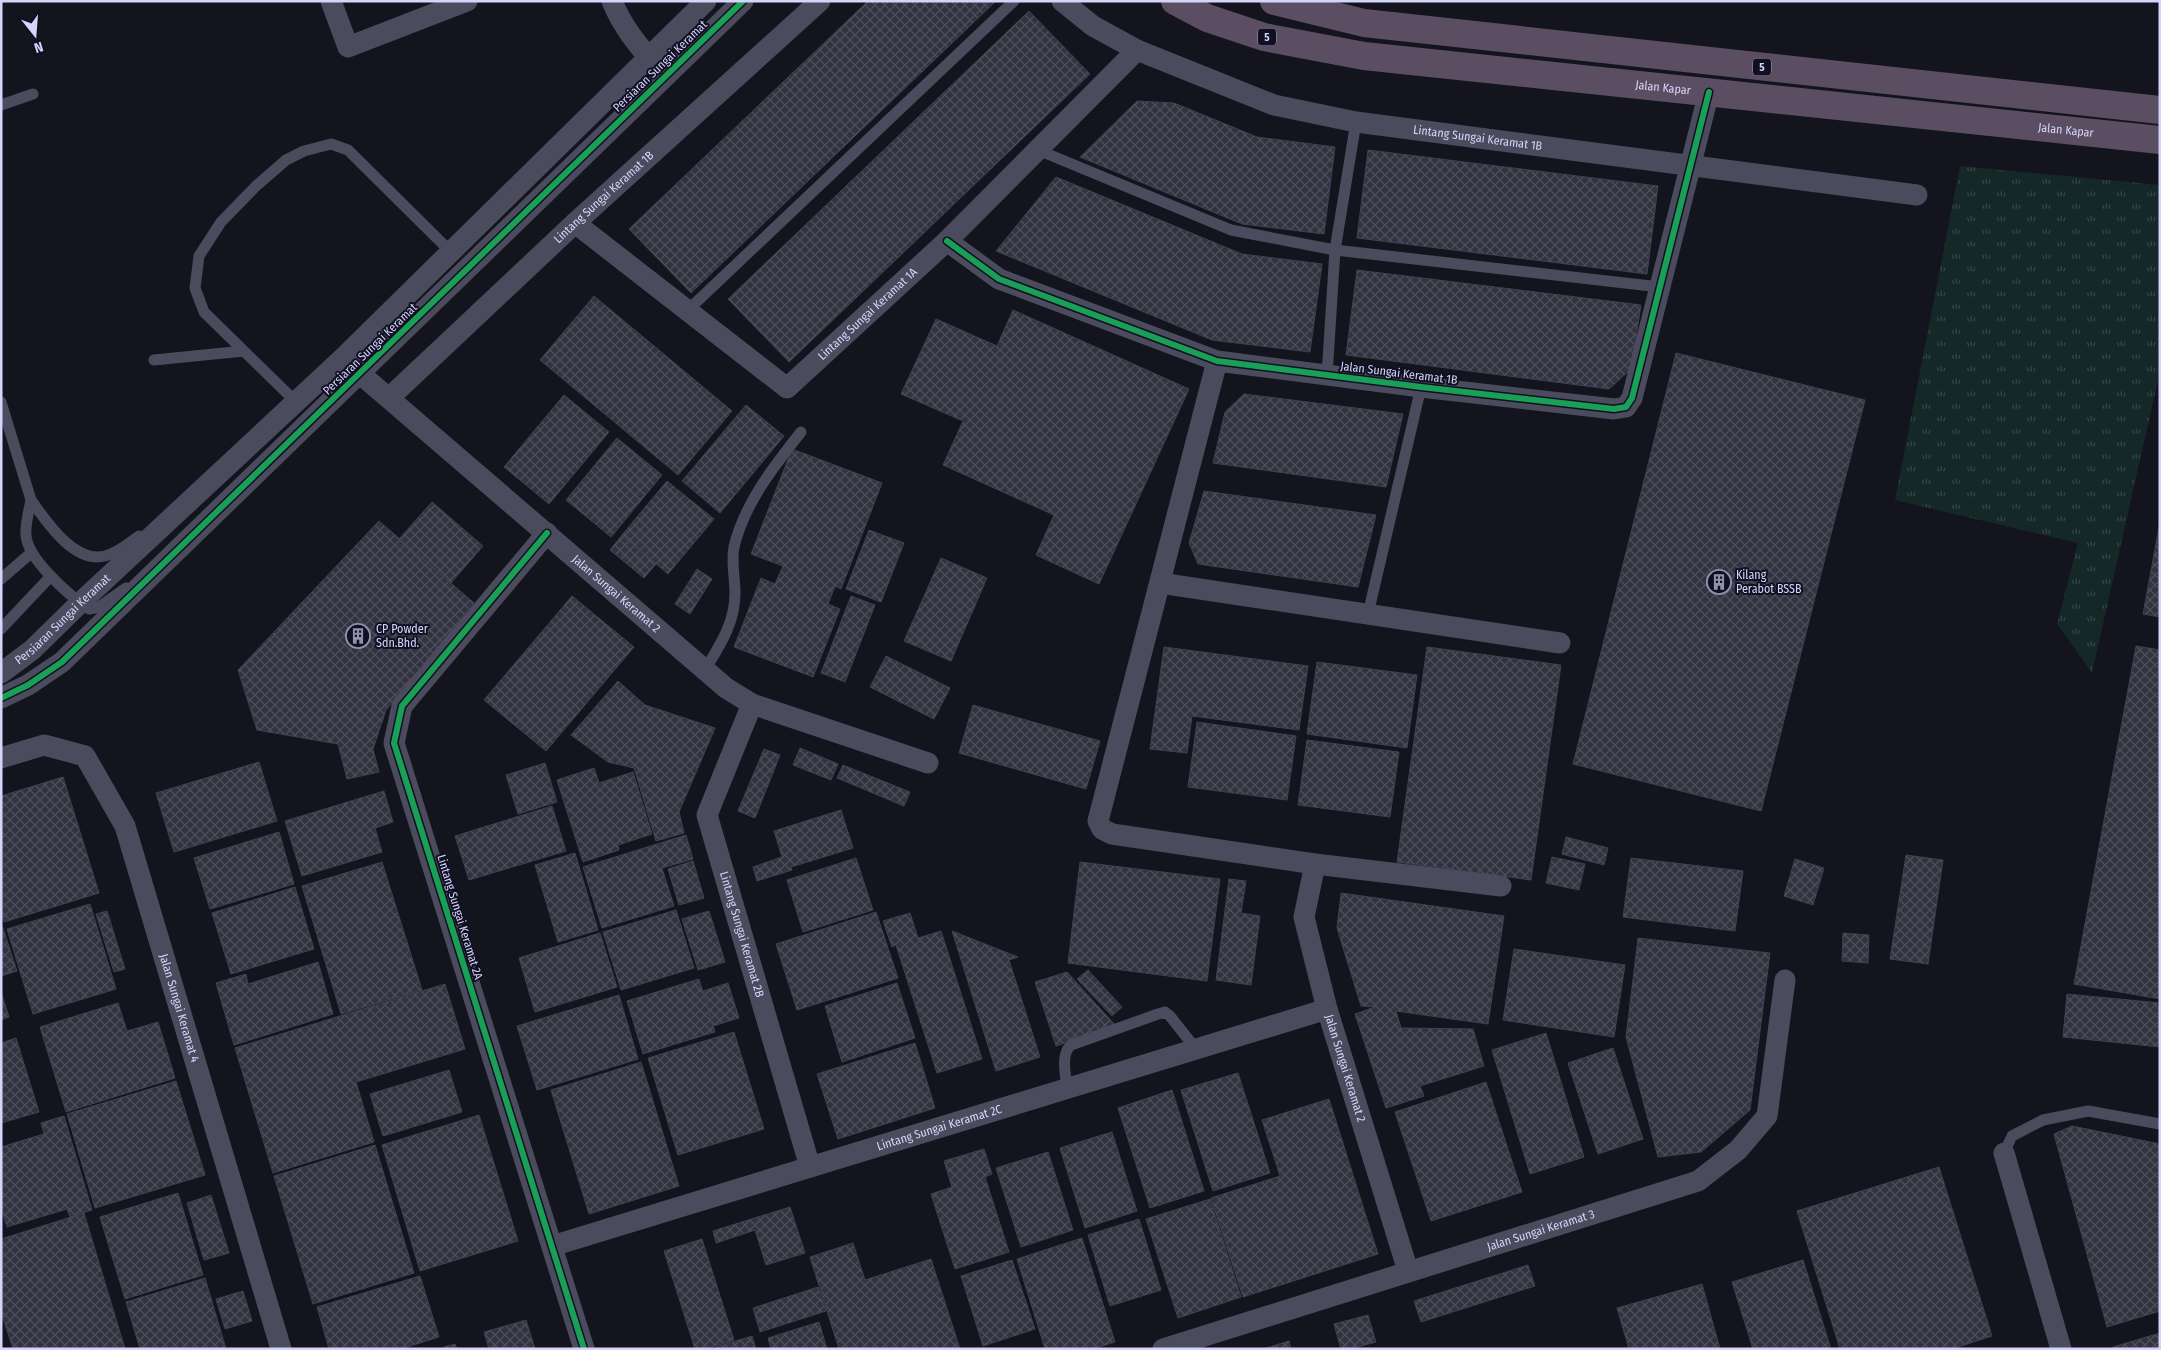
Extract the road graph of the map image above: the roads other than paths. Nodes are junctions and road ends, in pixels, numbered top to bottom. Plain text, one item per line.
1 (331, 1) edge
2 (467, 1) edge
3 (706, 1) edge
4 (743, 1) edge
5 (820, 1) edge
6 (1014, 1) edge
7 (1062, 1) edge
8 (1175, 1) edge
9 (1274, 1) edge
10 (619, 5) edge
11 (1137, 50) junction
12 (649, 58) junction
13 (667, 75) junction
14 (1709, 92) junction
15 (33, 94) dead end
16 (1, 105) edge
17 (2160, 110) edge
18 (1356, 122) junction
19 (2160, 140) edge
20 (1038, 150) junction
21 (1692, 167) junction
22 (1917, 195) dead end
23 (575, 223) junction
24 (947, 241) junction
25 (1335, 250) junction
26 (451, 252) junction
27 (1660, 287) junction
28 (688, 310) junction
29 (244, 351) junction
30 (342, 359) junction
31 (154, 360) dead end
32 (1217, 361) junction
33 (360, 374) junction
34 (1327, 376) junction
35 (1421, 388) junction
36 (389, 398) junction
37 (1, 402) edge
38 (296, 402) junction
39 (801, 432) dead end
40 (30, 500) junction
41 (188, 503) junction
42 (547, 533) junction
43 (31, 553) junction
44 (162, 566) junction
45 (51, 576) junction
46 (1, 579) edge
47 (1160, 583) junction
48 (80, 603) junction
49 (1368, 614) junction
50 (1, 629) edge
51 (1560, 644) dead end
52 (705, 670) junction
53 (1, 673) edge
54 (1, 698) edge
55 (752, 704) junction
56 (1, 758) edge
57 (928, 763) dead end
58 (1315, 864) junction
59 (1502, 886) dead end
60 (1785, 980) dead end
61 (1327, 1009) junction
62 (1196, 1049) junction
63 (1067, 1089) junction
64 (2160, 1124) edge
65 (2004, 1153) joint
66 (810, 1167) junction
67 (552, 1246) junction
68 (1408, 1272) junction
69 (281, 1349) edge
70 (584, 1349) edge
71 (1163, 1349) edge
72 (2061, 1349) edge

1 - 2 street
3 - 12 street, Persiaran Sungai Keramat
4 - 13 street, Persiaran Sungai Keramat
5 - 23 street, Lintang Sungai Keramat 1B
6 - 28 lane
7 - 11 street, Lintang Sungai Keramat 1B
8 - 14 highway, Jalan Kapar / 5
9 - 17 highway, 5
10 - 12 street
11 - 18 street, Lintang Sungai Keramat 1B
11 - 20 street, Lintang Sungai Keramat 1A
12 - 13 street
12 - 26 street, Persiaran Sungai Keramat
13 - 33 street, Persiaran Sungai Keramat
14 - 19 highway, Jalan Kapar / 5
14 - 21 street, Jalan Sungai Keramat 1B
15 - 16 lane
18 - 21 street, Lintang Sungai Keramat 1B
18 - 25 lane
20 - 24 street, Lintang Sungai Keramat 1A
20 - 25 lane
21 - 22 street, Lintang Sungai Keramat 1B
21 - 27 street, Jalan Sungai Keramat 1B
23 - 28 street, Lintang Sungai Keramat 1A
23 - 36 street, Lintang Sungai Keramat 1B
24 - 28 street, Lintang Sungai Keramat 1A
24 - 32 street, Jalan Sungai Keramat 1B
25 - 27 lane
25 - 34 lane
26 - 29 lane
26 - 30 street, Persiaran Sungai Keramat
27 - 35 street, Jalan Sungai Keramat 1B
29 - 31 lane
29 - 38 lane
30 - 33 street, Jalan Sungai Keramat 2
30 - 38 street, Persiaran Sungai Keramat
32 - 34 street, Jalan Sungai Keramat 1B
32 - 47 street
33 - 36 street, Jalan Sungai Keramat 2
33 - 44 street, Persiaran Sungai Keramat
34 - 35 street, Jalan Sungai Keramat 1B
35 - 49 lane
36 - 42 street, Jalan Sungai Keramat 2
37 - 40 lane
38 - 41 street, Persiaran Sungai Keramat
39 - 52 lane
40 - 41 lane
40 - 43 lane
41 - 48 street, Persiaran Sungai Keramat
42 - 52 street, Jalan Sungai Keramat 2
42 - 67 street, Lintang Sungai Keramat 2A
43 - 45 lane
43 - 46 lane
44 - 48 lane
44 - 54 street, Persiaran Sungai Keramat
45 - 48 lane
45 - 50 lane
47 - 49 street
47 - 58 street
48 - 53 street, Persiaran Sungai Keramat
49 - 51 street
52 - 55 street, Jalan Sungai Keramat 2
55 - 57 street, Jalan Sungai Keramat 2
55 - 66 street, Lintang Sungai Keramat 2B
56 - 69 street, Jalan Sungai Keramat 4
58 - 59 street
58 - 61 street, Jalan Sungai Keramat 2
60 - 68 street, Jalan Sungai Keramat 3
61 - 62 street, Lintang Sungai Keramat 2C
61 - 68 street, Jalan Sungai Keramat 2
62 - 63 street, Lintang Sungai Keramat 2C
62 - 63 lane
63 - 66 street, Lintang Sungai Keramat 2C
64 - 65 lane
65 - 72 street
66 - 67 street, Lintang Sungai Keramat 2C
67 - 70 street, Lintang Sungai Keramat 2A
68 - 71 street, Jalan Sungai Keramat 3

